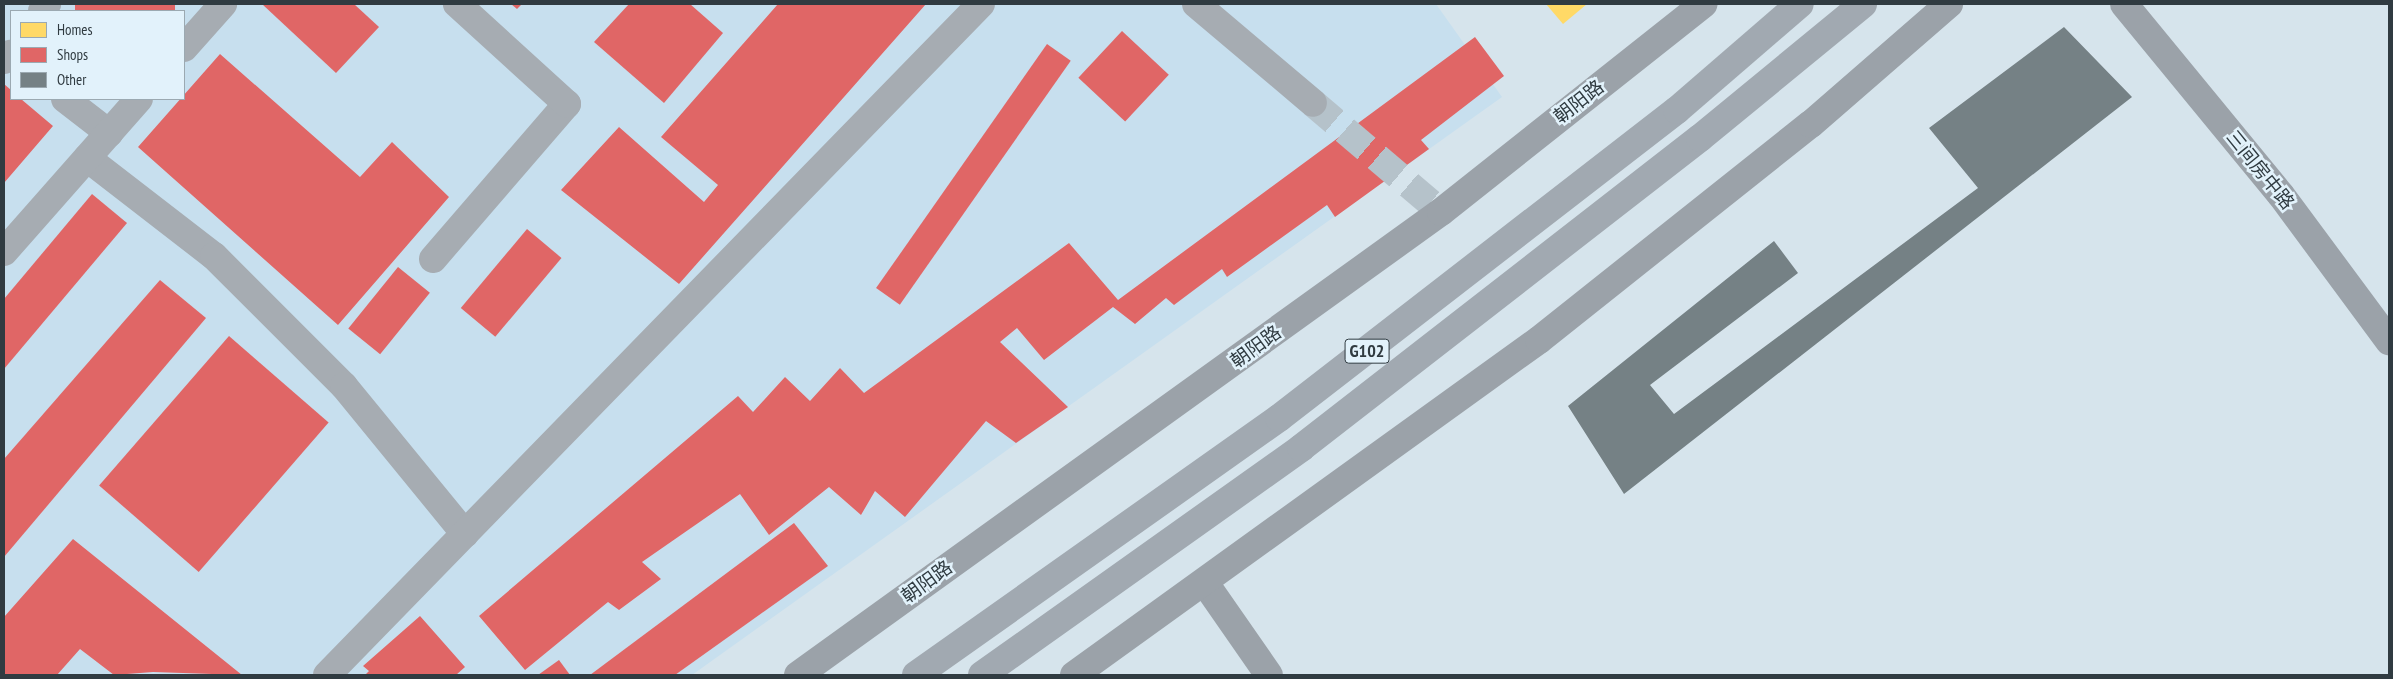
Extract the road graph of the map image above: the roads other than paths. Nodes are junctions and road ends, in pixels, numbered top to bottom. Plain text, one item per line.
1 (223, 4) edge
2 (456, 4) edge
3 (981, 4) edge
4 (1196, 4) edge
5 (1703, 4) edge
6 (1800, 4) edge
7 (1863, 4) edge
8 (1949, 4) edge
9 (2124, 4) edge
10 (185, 47) edge
11 (66, 100) edge
12 (138, 100) edge
13 (1313, 103) tunnel mouth
14 (109, 133) junction
15 (87, 158) junction
16 (4, 252) edge
17 (433, 258) dead end
18 (2389, 341) edge
19 (465, 534) junction
20 (1205, 583) junction
21 (327, 675) edge
22 (798, 675) edge
23 (916, 675) edge
24 (982, 675) edge
25 (1074, 675) edge
26 (1269, 675) edge

1 - 10 street
2 - 17 street
3 - 19 street
4 - 13 street
5 - 22 street, 朝阳路
6 - 23 highway, G102
7 - 24 highway, G102
8 - 20 street
9 - 18 street, 三间房中路
11 - 14 street
12 - 14 street
14 - 15 street
15 - 16 street
15 - 19 street
19 - 21 street
20 - 25 street
20 - 26 street

